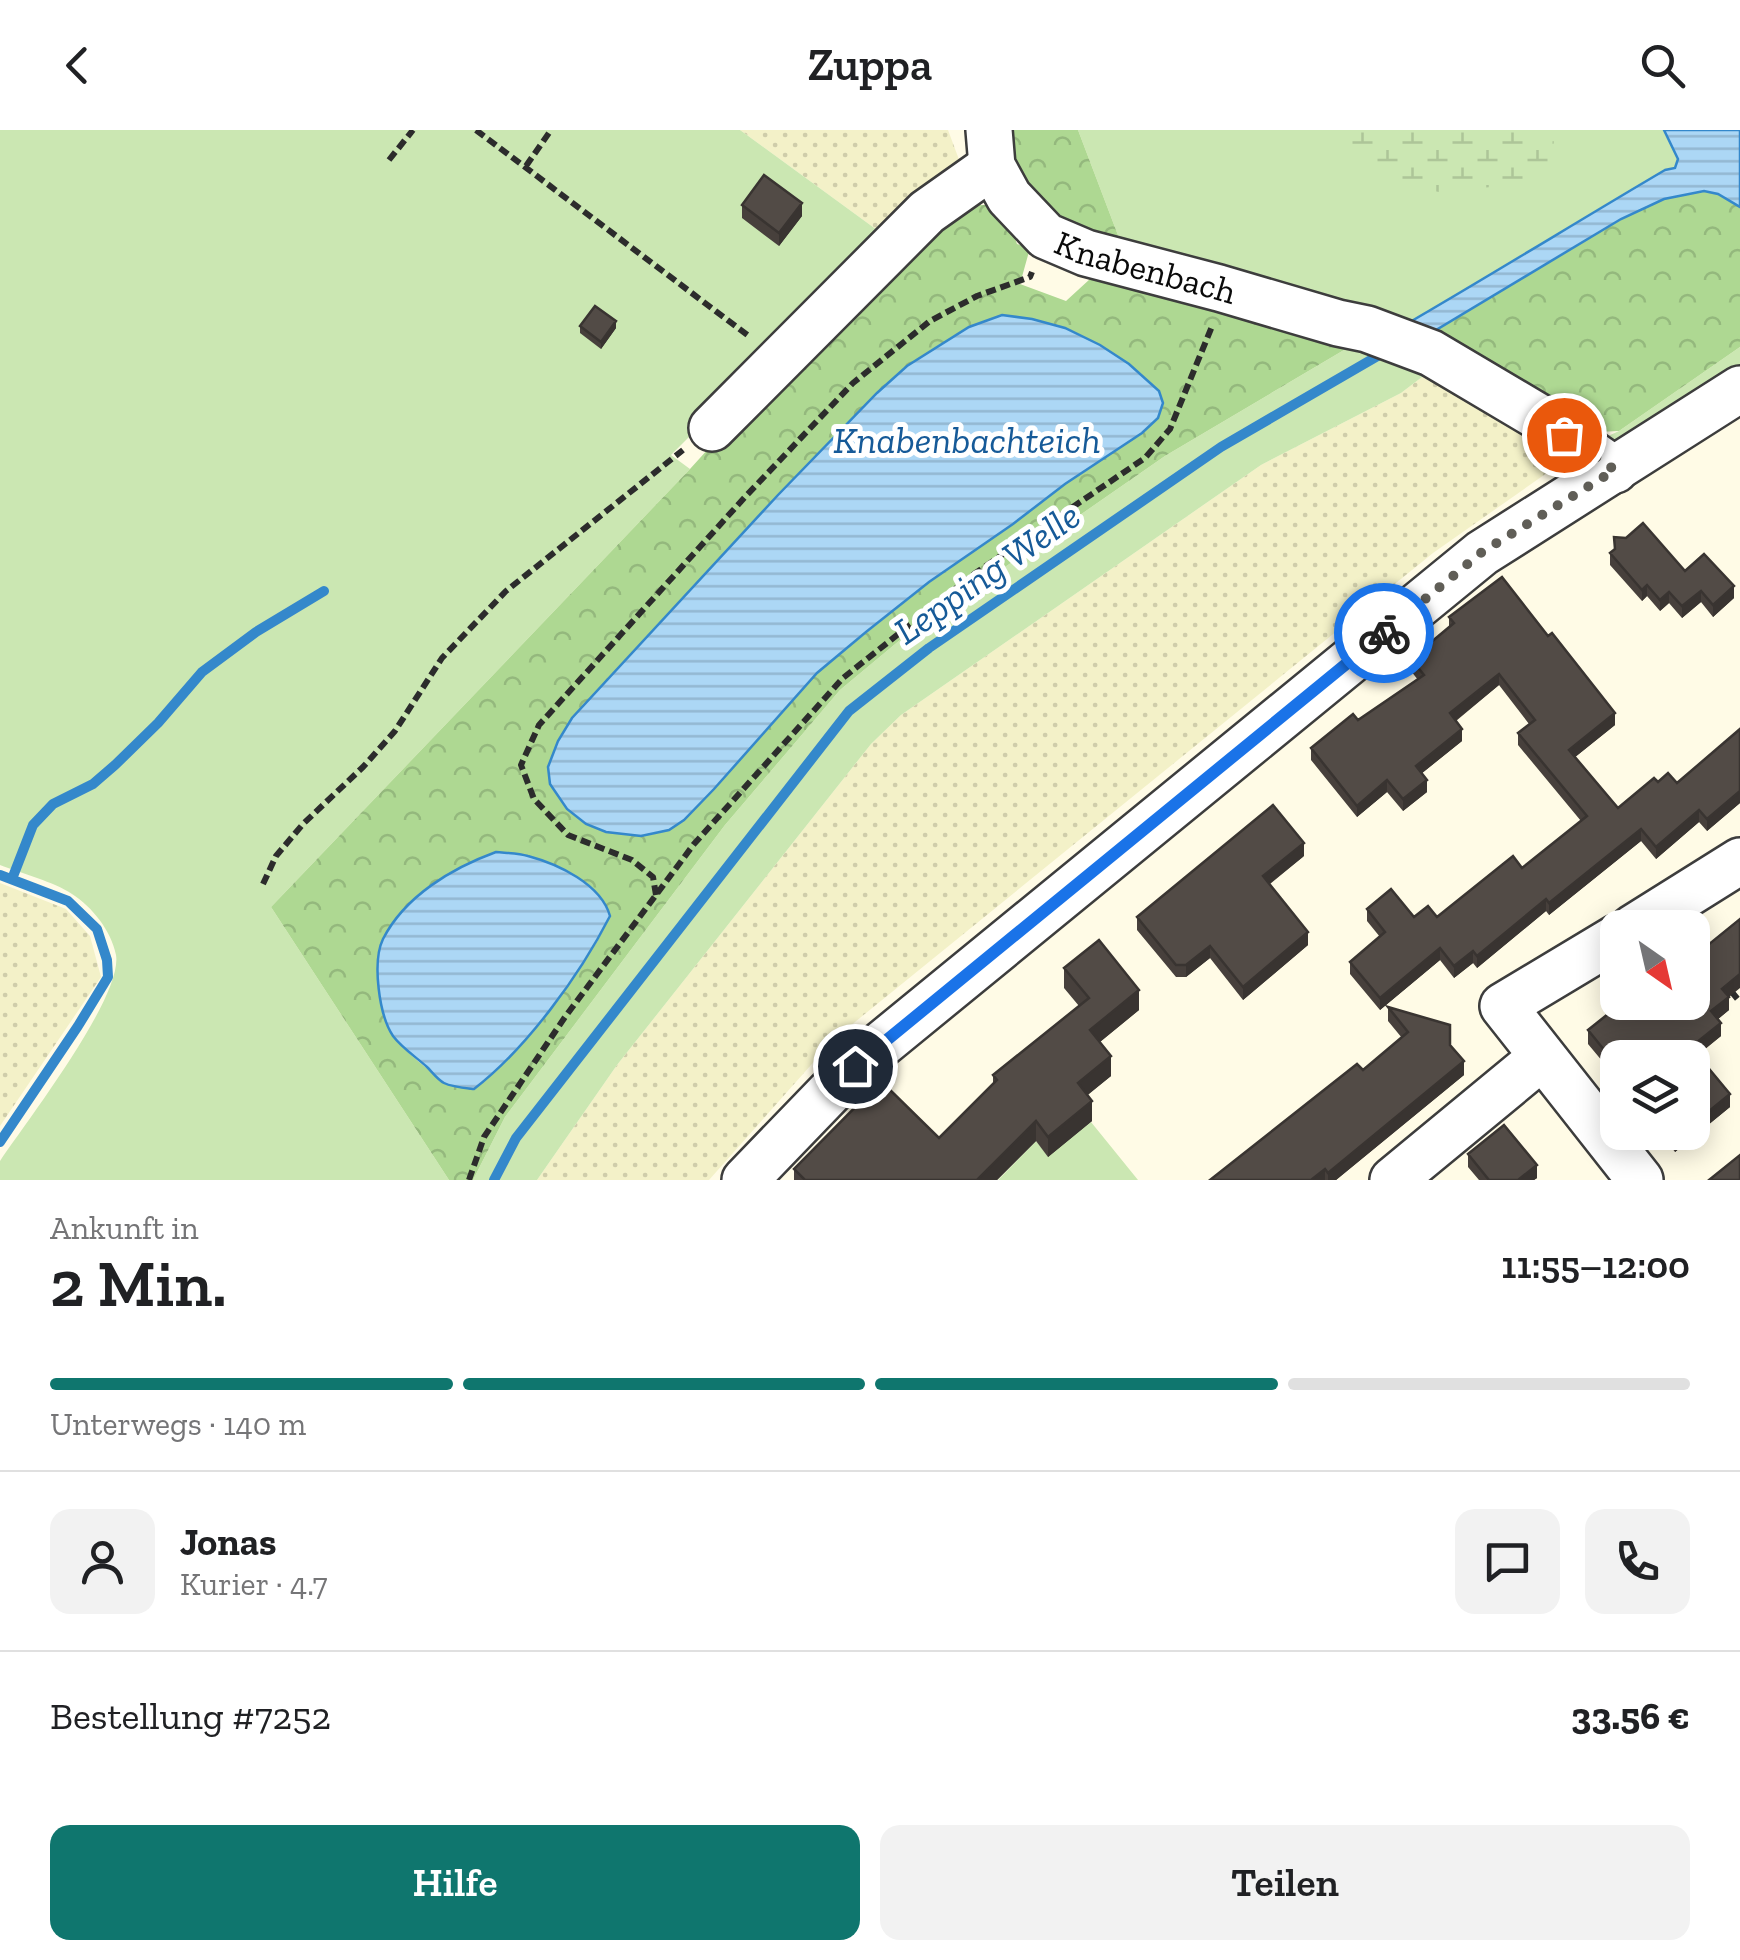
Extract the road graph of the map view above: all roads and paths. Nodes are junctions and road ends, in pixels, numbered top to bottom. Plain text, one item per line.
1 (413, 130) edge
2 (476, 130) edge
3 (551, 130) edge
4 (991, 148) edge
5 (389, 160) dead end
6 (526, 166) junction
7 (1046, 236) junction
8 (1219, 288) junction
9 (778, 360) junction
10 (1740, 389) edge
11 (712, 428) joint
12 (1615, 470) junction
13 (1740, 862) edge
14 (264, 884) dead end
15 (656, 896) junction
16 (1662, 910) edge
17 (1600, 948) edge
18 (1728, 988) edge
19 (1740, 1002) edge
20 (1542, 1057) junction
21 (469, 1180) edge
22 (745, 1180) edge
23 (1393, 1180) edge
24 (1640, 1180) edge

1 - 5 path
2 - 6 path
3 - 6 path
4 - 7 street, Knabenbach
4 - 9 street
6 - 9 path
7 - 8 street, Knabenbach
7 - 15 path
8 - 12 street, Knabenbach
8 - 15 path
9 - 11 street
10 - 12 street
11 - 14 path
12 - 22 street
13 - 16 street
15 - 21 path
17 - 20 street
18 - 19 path
20 - 23 street
20 - 24 street

